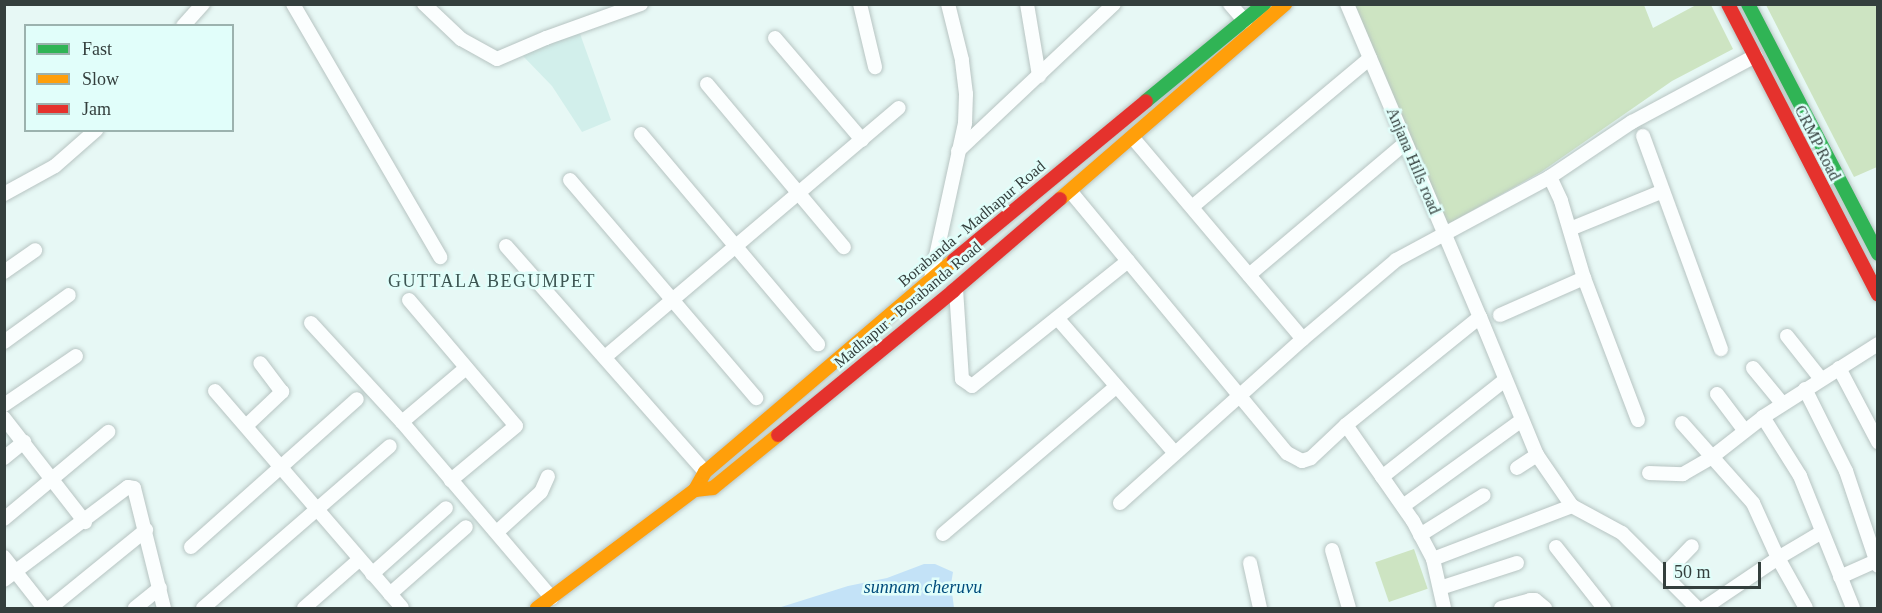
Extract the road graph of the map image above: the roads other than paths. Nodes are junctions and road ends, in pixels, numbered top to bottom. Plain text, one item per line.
1 (203, 4) edge
2 (293, 4) edge
3 (424, 4) edge
4 (641, 4) edge
5 (860, 4) edge
6 (948, 4) edge
7 (1027, 4) edge
8 (1114, 4) edge
9 (1230, 4) edge
10 (1264, 4) edge
11 (1286, 4) edge
12 (1347, 4) edge
13 (1728, 4) edge
14 (1748, 4) edge
15 (1245, 21) junction
16 (185, 24) edge
17 (775, 38) dead end
18 (1755, 56) junction
19 (1370, 58) junction
20 (875, 67) dead end
21 (1038, 75) junction
22 (707, 84) dead end
23 (899, 108) dead end
24 (94, 132) edge
25 (641, 134) dead end
26 (1643, 136) dead end
27 (1133, 138) junction
28 (862, 140) junction
29 (1405, 142) junction
30 (957, 152) junction
31 (1550, 177) junction
32 (570, 180) dead end
33 (1663, 191) junction
34 (1071, 192) junction
35 (799, 193) junction
36 (4, 194) edge
37 (1192, 207) junction
38 (1570, 229) junction
39 (1444, 236) junction
40 (506, 246) dead end
41 (736, 246) junction
42 (844, 247) dead end
43 (35, 250) dead end
44 (1878, 254) edge
45 (440, 257) dead end
46 (1128, 261) junction
47 (4, 272) edge
48 (1249, 275) junction
49 (1584, 278) junction
50 (931, 279) junction
51 (956, 289) junction
52 (69, 295) dead end
53 (1878, 295) edge
54 (673, 299) junction
55 (409, 300) dead end
56 (1500, 315) dead end
57 (1479, 317) junction
58 (1058, 319) junction
59 (311, 323) dead end
60 (1787, 336) dead end
61 (1303, 339) junction
62 (4, 342) edge
63 (818, 344) dead end
64 (1878, 344) edge
65 (1721, 349) dead end
66 (76, 356) dead end
67 (605, 357) junction
68 (260, 363) dead end
69 (466, 368) junction
70 (1753, 368) dead end
71 (1839, 368) junction
72 (1821, 379) junction
73 (1505, 380) junction
74 (1116, 387) junction
75 (1805, 389) junction
76 (215, 391) dead end
77 (1717, 394) dead end
78 (1241, 396) junction
79 (756, 398) dead end
80 (357, 399) dead end
81 (1782, 403) junction
82 (4, 405) edge
83 (1763, 417) junction
84 (4, 418) edge
85 (1522, 420) junction
86 (1638, 420) dead end
87 (402, 422) junction
88 (1682, 423) dead end
89 (1346, 425) junction
90 (246, 426) junction
91 (1744, 431) junction
92 (108, 432) dead end
93 (1876, 434) edge
94 (24, 442) junction
95 (390, 446) dead end
96 (1175, 453) junction
97 (1537, 455) junction
98 (1712, 457) junction
99 (4, 458) edge
100 (281, 468) junction
101 (1517, 468) dead end
102 (705, 472) junction
103 (1649, 473) dead end
104 (548, 476) dead end
105 (1382, 477) junction
106 (53, 480) junction
107 (451, 480) junction
108 (695, 490) junction
109 (1484, 495) dead end
110 (1119, 503) dead end
111 (1403, 506) junction
112 (1572, 506) junction
113 (316, 508) junction
114 (446, 508) dead end
115 (4, 519) edge
116 (85, 522) junction
117 (466, 527) dead end
118 (146, 531) junction
119 (497, 532) junction
120 (1822, 532) junction
121 (943, 534) dead end
122 (1420, 535) junction
123 (1692, 546) dead end
124 (191, 547) dead end
125 (1556, 547) dead end
126 (1332, 550) dead end
127 (4, 557) edge
128 (1778, 558) junction
129 (360, 560) junction
130 (1433, 560) junction
131 (1250, 563) dead end
132 (1518, 563) dead end
133 (1877, 563) edge
134 (372, 574) junction
135 (1664, 575) junction
136 (10, 576) edge
137 (1840, 577) junction
138 (160, 588) junction
139 (1440, 588) junction
140 (390, 594) junction
141 (552, 598) junction
142 (44, 609) edge
143 (50, 609) edge
144 (135, 609) edge
145 (164, 609) edge
146 (202, 609) edge
147 (304, 609) edge
148 (402, 609) edge
149 (537, 609) edge
150 (1260, 609) edge
151 (1349, 609) edge
152 (1444, 609) edge
153 (1501, 609) edge
154 (1545, 609) edge
155 (1604, 609) edge
156 (1697, 609) edge
157 (1704, 609) edge
158 (1806, 609) edge
159 (1853, 609) edge

1 - 16 street
2 - 45 street
3 - 4 street
5 - 20 street
6 - 30 street
7 - 21 street
8 - 21 street
9 - 15 street
10 - 15 street, Borabanda - Madhapur Road
11 - 27 street, Madhapur - Borabanda Road
12 - 19 street, Anjana Hills road
13 - 18 street, CRMP Road
14 - 44 street, CRMP Road
15 - 50 street, Borabanda - Madhapur Road
17 - 28 street
18 - 31 street
18 - 53 street, CRMP Road
19 - 29 street, Anjana Hills road
19 - 37 street
21 - 30 street
22 - 35 street
23 - 28 street
24 - 36 street
25 - 41 street
26 - 33 street
27 - 34 street, Madhapur - Borabanda Road
27 - 37 street
28 - 35 street
29 - 39 street, Anjana Hills road
29 - 48 street
30 - 50 street
31 - 38 street
31 - 39 street
32 - 54 street
33 - 38 street
33 - 65 street
34 - 46 street
34 - 51 street, Madhapur - Borabanda Road
35 - 41 street
35 - 42 street
37 - 48 street
38 - 49 street
39 - 57 street, Anjana Hills road
39 - 61 street
40 - 67 street
41 - 54 street
41 - 63 street
43 - 47 street
46 - 58 street
46 - 78 street
48 - 61 street
49 - 56 street
49 - 86 street
50 - 102 street, Borabanda - Madhapur Road
51 - 58 street
51 - 108 street, Madhapur - Borabanda Road
52 - 62 street
54 - 67 street
54 - 79 street
55 - 69 street
57 - 73 street, Anjana Hills road
57 - 89 street
58 - 74 street
59 - 87 street
60 - 72 street
61 - 78 street
64 - 71 street
66 - 82 street
67 - 102 street
68 - 90 street
69 - 87 street
69 - 107 street
70 - 81 street
71 - 72 street
71 - 93 street
72 - 75 street
73 - 85 street, Anjana Hills road
73 - 105 street
74 - 96 street
74 - 121 street
75 - 81 street
75 - 133 street
76 - 90 street
77 - 91 street
78 - 89 street
78 - 96 street
80 - 100 street
81 - 83 street
83 - 91 street
83 - 120 street
84 - 94 street
85 - 97 street, Anjana Hills road
85 - 111 street
87 - 107 street
88 - 98 street
89 - 105 street
90 - 100 street
91 - 98 street
92 - 106 street
94 - 99 street
94 - 106 street
95 - 113 street
96 - 110 street
97 - 101 street
97 - 112 street, Anjana Hills road
98 - 103 street
98 - 128 street
100 - 113 street
100 - 124 street
102 - 108 street
104 - 119 street
105 - 111 street
106 - 115 street
106 - 116 street
107 - 119 street
108 - 141 street, Madhapur - Borabanda Road
109 - 122 street
111 - 122 street
112 - 130 street
112 - 135 street
113 - 129 street
113 - 146 street
114 - 134 street
116 - 118 street
116 - 136 street
117 - 140 street
118 - 138 street
118 - 143 street
119 - 141 street
120 - 128 street
120 - 137 street
122 - 130 street
123 - 135 street
125 - 155 street
126 - 151 street
127 - 136 street
128 - 157 street
128 - 158 street
129 - 134 street
129 - 147 street
130 - 139 street
131 - 150 street
132 - 139 street
133 - 137 street
134 - 140 street
135 - 156 street
136 - 142 street
137 - 159 street
138 - 144 street
138 - 145 street
139 - 152 street
140 - 148 street
141 - 149 street, Madhapur - Borabanda Road
153 - 154 street

